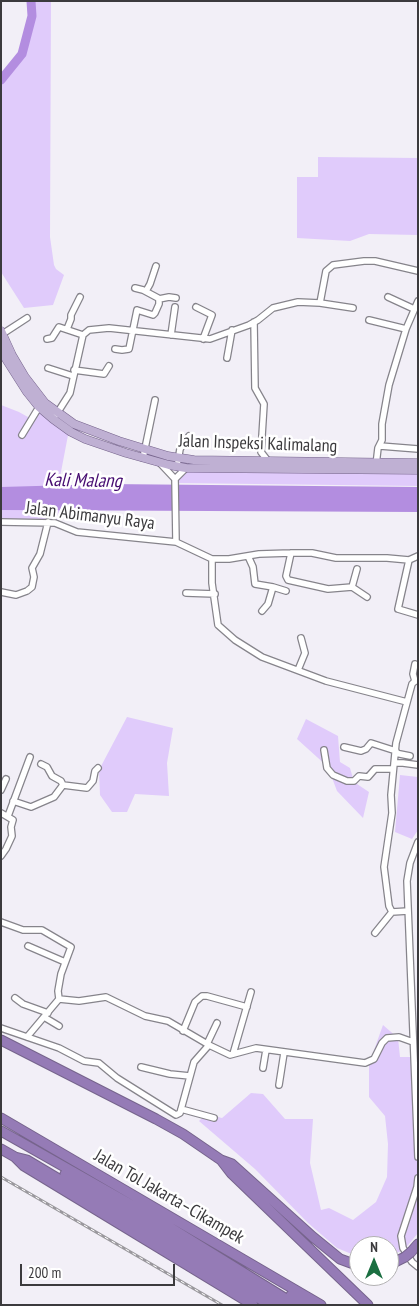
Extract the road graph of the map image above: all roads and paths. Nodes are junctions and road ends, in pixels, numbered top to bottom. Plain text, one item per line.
1 (156, 266) dead end
2 (418, 271) edge
3 (135, 288) dead end
4 (146, 291) junction
5 (80, 297) dead end
6 (388, 297) dead end
7 (176, 298) dead end
8 (159, 299) junction
9 (418, 301) edge
10 (320, 303) junction
11 (175, 307) dead end
12 (196, 308) dead end
13 (353, 308) dead end
14 (414, 308) junction
15 (27, 318) dead end
16 (369, 320) dead end
17 (254, 322) junction
18 (67, 329) junction
19 (406, 329) junction
20 (132, 330) junction
21 (232, 330) junction
22 (2, 333) edge
23 (83, 335) junction
24 (171, 335) junction
25 (47, 339) dead end
26 (203, 339) junction
27 (1, 346) edge
28 (116, 348) dead end
29 (227, 358) dead end
30 (6, 359) edge
31 (109, 366) dead end
32 (48, 368) dead end
33 (74, 373) junction
34 (155, 400) dead end
35 (40, 407) junction
36 (56, 416) junction
37 (22, 435) dead end
38 (100, 435) junction
39 (189, 436) dead end
40 (97, 444) junction
41 (380, 446) junction
42 (145, 449) junction
43 (418, 449) edge
44 (143, 458) junction
45 (178, 458) junction
46 (268, 461) junction
47 (160, 463) junction
48 (418, 463) edge
49 (281, 465) junction
50 (376, 466) junction
51 (182, 468) junction
52 (418, 470) edge
53 (175, 482) junction
54 (1, 522) edge
55 (48, 522) junction
56 (176, 542) junction
57 (291, 553) junction
58 (248, 556) junction
59 (418, 556) edge
60 (212, 559) junction
61 (408, 560) junction
62 (357, 569) dead end
63 (273, 587) junction
64 (352, 587) junction
65 (286, 591) dead end
66 (1, 592) edge
67 (186, 593) dead end
68 (215, 594) junction
69 (367, 597) dead end
70 (262, 611) dead end
71 (418, 615) edge
72 (301, 638) dead end
73 (415, 664) dead end
74 (298, 670) junction
75 (417, 681) edge
76 (406, 702) junction
77 (344, 747) dead end
78 (324, 750) dead end
79 (395, 752) junction
80 (410, 756) dead end
81 (30, 757) dead end
82 (41, 764) dead end
83 (393, 766) junction
84 (418, 766) edge
85 (98, 768) dead end
86 (6, 779) dead end
87 (63, 785) junction
88 (1, 790) edge
89 (13, 801) junction
90 (1, 813) edge
91 (8, 816) junction
92 (418, 842) edge
93 (1, 856) edge
94 (408, 911) junction
95 (392, 912) junction
96 (1, 922) edge
97 (375, 933) dead end
98 (28, 946) dead end
99 (51, 948) dead end
100 (48, 954) junction
101 (65, 962) junction
102 (251, 992) dead end
103 (15, 998) dead end
104 (59, 999) junction
105 (247, 1007) junction
106 (46, 1015) junction
107 (217, 1023) dead end
108 (59, 1026) dead end
109 (1, 1028) edge
110 (183, 1031) junction
111 (27, 1037) junction
112 (1, 1040) edge
113 (413, 1042) junction
114 (208, 1045) junction
115 (266, 1050) junction
116 (284, 1052) junction
117 (233, 1054) junction
118 (141, 1067) dead end
119 (263, 1068) dead end
120 (190, 1076) junction
121 (279, 1085) dead end
122 (180, 1109) junction
123 (214, 1118) dead end
124 (1, 1120) edge
125 (1, 1131) edge
126 (1, 1136) edge
127 (1, 1148) edge
128 (15, 1157) junction
129 (418, 1157) edge
130 (221, 1160) junction
131 (418, 1178) edge
132 (418, 1244) edge
133 (399, 1259) edge
134 (349, 1262) edge
135 (418, 1267) edge
136 (252, 1305) edge
137 (270, 1305) edge
138 (283, 1305) edge
139 (297, 1305) edge
140 (308, 1305) edge
141 (320, 1305) edge
142 (368, 1305) edge

1 - 4 street
2 - 10 street
3 - 4 street
4 - 8 street
5 - 18 street
6 - 14 street
7 - 8 street
8 - 20 street
9 - 14 street
10 - 13 street
10 - 17 street
11 - 24 street
12 - 26 street
14 - 19 street
15 - 22 street
16 - 19 street
17 - 21 street
17 - 46 street
18 - 23 street
18 - 25 street
19 - 41 street
20 - 23 street
20 - 24 street
20 - 28 street
21 - 26 street
21 - 29 street
22 - 30 main road, Jalan Inspeksi Kalimalang
23 - 33 street
24 - 26 street
27 - 30 main road, Jalan Inspeksi Kalimalang
30 - 35 main road, Jalan Inspeksi Kalimalang
30 - 36 main road, Jalan Inspeksi Kalimalang
31 - 33 street
32 - 33 street
33 - 36 street
34 - 42 street
35 - 36 main road, Jalan Inspeksi Kalimalang
35 - 37 street
36 - 38 main road, Jalan Inspeksi Kalimalang
36 - 40 main road, Jalan Inspeksi Kalimalang
38 - 40 main road
38 - 42 main road, Jalan Inspeksi Kalimalang
39 - 45 street
40 - 44 main road, Jalan Inspeksi Kalimalang
41 - 43 street
41 - 50 street
42 - 44 street
42 - 45 main road, Jalan Inspeksi Kalimalang
44 - 47 main road, Jalan Inspeksi Kalimalang
45 - 46 main road, Jalan Inspeksi Kalimalang
45 - 51 street
46 - 49 main road, Jalan Inspeksi Kalimalang
47 - 51 main road, Jalan Inspeksi Kalimalang
47 - 53 street
48 - 50 main road, Jalan Inspeksi Kalimalang
49 - 50 main road, Jalan Inspeksi Kalimalang
49 - 51 main road, Jalan Inspeksi Kalimalang
50 - 52 main road, Jalan Inspeksi Kalimalang
51 - 53 street
53 - 56 street
54 - 55 street, Jalan Abimanyu Raya
55 - 56 street, Jalan Abimanyu Raya
55 - 66 street
56 - 60 street, Jalan Abimanyu Raya
57 - 58 street
57 - 61 street
57 - 64 street
58 - 60 street
58 - 63 street
59 - 61 street
60 - 68 street
61 - 71 street
62 - 64 street
63 - 65 street
63 - 70 street
64 - 69 street
67 - 68 street
68 - 74 street
72 - 74 street
73 - 75 street
74 - 76 street
75 - 76 street
76 - 79 street
77 - 79 street
78 - 83 street
79 - 80 street
79 - 83 street
81 - 89 street
82 - 87 street
83 - 84 street
83 - 95 street
85 - 87 street
86 - 88 street
87 - 89 street
89 - 91 street
90 - 91 street
91 - 93 street
92 - 94 street
94 - 95 street
94 - 113 street
95 - 97 street
96 - 101 street
98 - 100 street
99 - 100 street
100 - 101 street
101 - 104 street
102 - 105 street
103 - 106 street
104 - 106 street
104 - 110 street
105 - 110 street
105 - 117 street
106 - 108 street
106 - 111 street
107 - 114 street
109 - 111 street
110 - 114 street
111 - 122 street
112 - 130 highway
113 - 116 street
113 - 129 street
114 - 117 street
114 - 120 street
115 - 116 street
115 - 117 street
115 - 119 street
116 - 121 street
118 - 120 street
120 - 122 street
122 - 123 street
124 - 140 highway
124 - 141 highway, Jalan Tol Jakarta–Cikampek
125 - 139 highway
126 - 138 highway, Jalan Tol Jakarta–Cikampek
127 - 128 highway
128 - 136 highway
128 - 137 highway
130 - 134 highway
130 - 142 highway
131 - 135 street
132 - 133 highway

